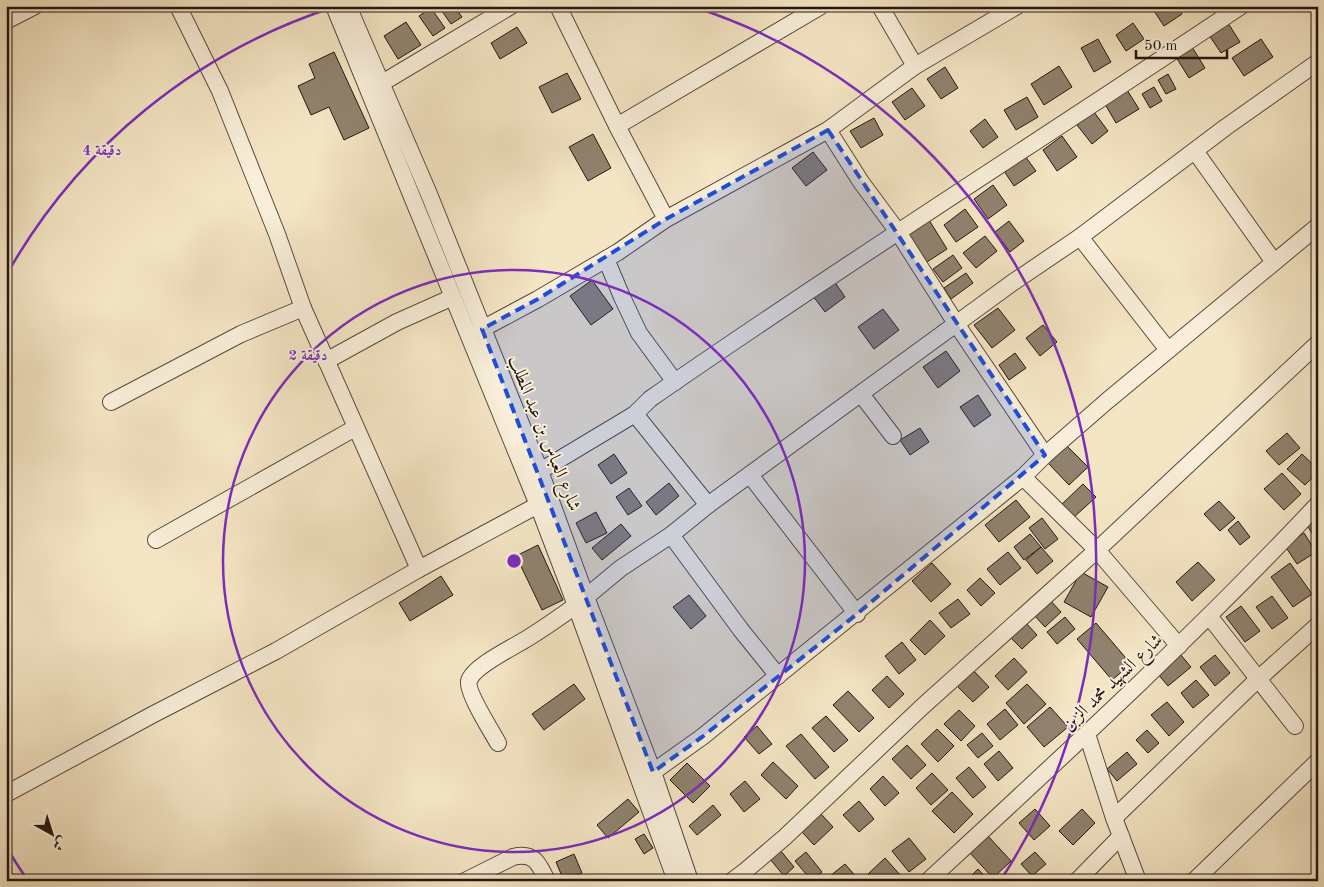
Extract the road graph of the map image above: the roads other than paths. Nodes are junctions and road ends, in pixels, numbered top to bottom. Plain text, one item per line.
1 (35, 6) edge
2 (178, 6) edge
3 (334, 6) edge
4 (348, 6) edge
5 (512, 6) edge
6 (558, 6) edge
7 (821, 6) edge
8 (880, 6) edge
9 (1016, 6) edge
10 (1241, 6) edge
11 (6, 21) edge
12 (1318, 62) edge
13 (915, 66) junction
14 (382, 83) junction
15 (617, 126) junction
16 (828, 130) junction
17 (1195, 150) junction
18 (666, 219) junction
19 (1318, 226) edge
20 (898, 232) junction
21 (1080, 238) junction
22 (606, 259) junction
23 (1274, 262) junction
24 (453, 296) junction
25 (303, 308) junction
26 (957, 325) junction
27 (482, 328) junction
28 (1318, 344) edge
29 (1168, 350) junction
30 (326, 361) junction
31 (675, 382) junction
32 (861, 394) junction
33 (111, 402) dead end
34 (635, 414) junction
35 (355, 428) junction
36 (893, 436) dead end
37 (1046, 455) junction
38 (540, 471) junction
39 (750, 475) junction
40 (1023, 477) junction
41 (1318, 504) edge
42 (538, 505) junction
43 (708, 505) junction
44 (671, 535) junction
45 (156, 540) dead end
46 (1097, 550) junction
47 (419, 569) junction
48 (581, 601) junction
49 (857, 614) junction
50 (1209, 616) junction
51 (1318, 625) edge
52 (1179, 646) junction
53 (778, 676) junction
54 (1257, 680) junction
55 (1295, 726) dead end
56 (1087, 734) junction
57 (498, 743) dead end
58 (1318, 760) edge
59 (653, 772) junction
60 (6, 794) edge
61 (1114, 818) junction
62 (1121, 836) junction
63 (465, 881) edge
64 (547, 881) edge
65 (676, 881) edge
66 (690, 881) edge
67 (732, 881) edge
68 (928, 881) edge
69 (1076, 881) edge
70 (1138, 881) edge
71 (1194, 881) edge

1 - 11 street
2 - 25 street
3 - 24 street, شارع العباس بن عبد المطلب
4 - 14 street, شارع العباس بن عبد المطلب
5 - 14 street
6 - 15 street
7 - 15 street
8 - 13 street
9 - 13 street
10 - 20 street
12 - 17 street
13 - 16 street
14 - 27 street, شارع العباس بن عبد المطلب
15 - 18 street
16 - 18 street
16 - 20 street
17 - 21 street
17 - 23 street
18 - 22 street
19 - 23 street
20 - 26 street
20 - 31 street
21 - 26 street
21 - 29 street
22 - 27 street
22 - 31 street
23 - 29 street
24 - 30 street
24 - 42 street, شارع العباس بن عبد المطلب
25 - 30 street
25 - 33 street
26 - 32 street
26 - 37 street
27 - 38 street, شارع العباس بن عبد المطلب
28 - 46 street
29 - 37 street
30 - 35 street
31 - 34 street
32 - 36 street
32 - 39 street
34 - 38 street
34 - 43 street
35 - 45 street
35 - 47 street
37 - 40 street
38 - 48 street, شارع العباس بن عبد المطلب
39 - 43 street
39 - 49 street
40 - 46 street
40 - 49 street
41 - 50 street, شارع الشهيد محمد الزبن
42 - 47 street
42 - 48 street, شارع العباس بن عبد المطلب
43 - 44 street
44 - 48 street
44 - 53 street
46 - 52 street
46 - 67 street
47 - 60 street
48 - 57 street
48 - 59 street, شارع العباس بن عبد المطلب
48 - 65 street, شارع العباس بن عبد المطلب
49 - 53 street
50 - 52 street, شارع الشهيد محمد الزبن
50 - 54 street
51 - 54 street
52 - 56 street, شارع الشهيد محمد الزبن
53 - 59 street
54 - 55 street
54 - 61 street
56 - 61 street
56 - 68 street, شارع الشهيد محمد الزبن
58 - 71 street
59 - 66 street, شارع العباس بن عبد المطلب
61 - 62 street
62 - 69 street
62 - 70 street
63 - 64 street

